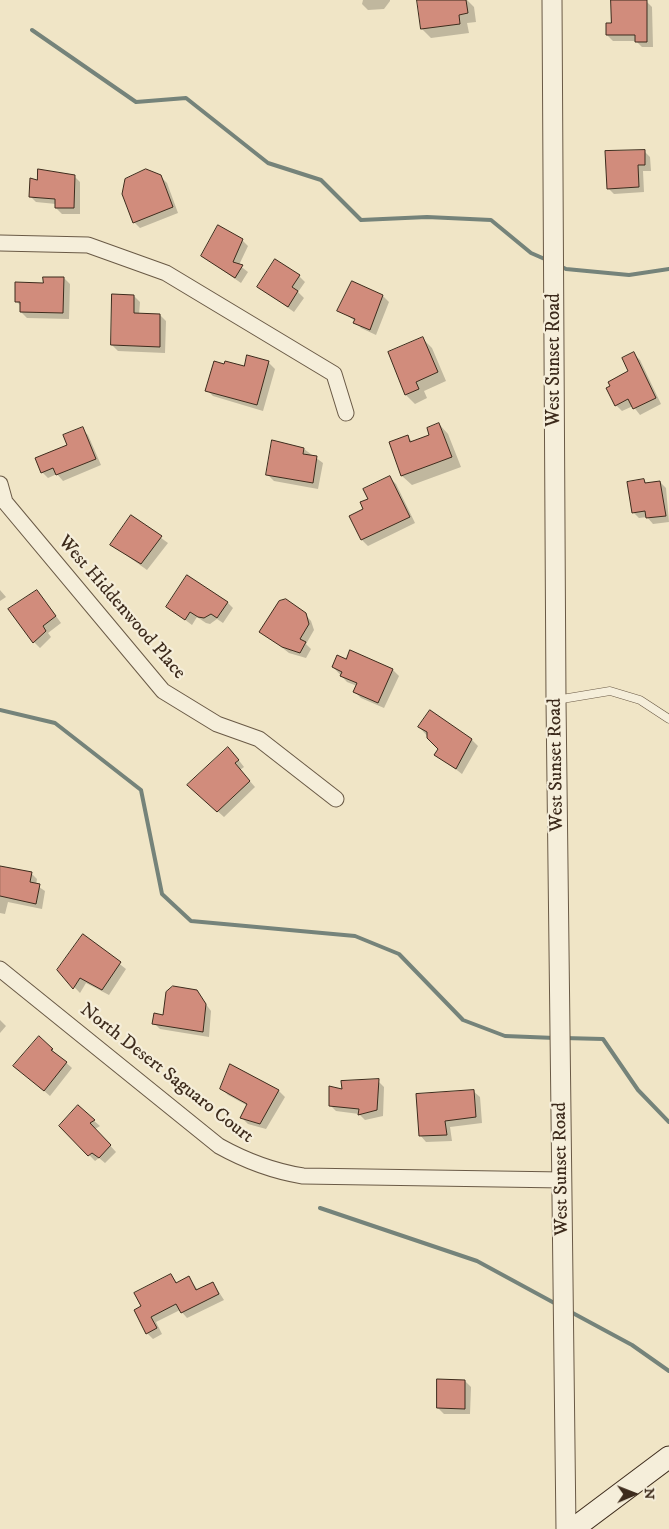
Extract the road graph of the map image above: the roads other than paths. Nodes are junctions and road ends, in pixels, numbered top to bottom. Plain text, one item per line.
1 (552, 0) edge
2 (0, 243) edge
3 (346, 413) dead end
4 (0, 484) edge
5 (556, 700) junction
6 (669, 719) edge
7 (336, 799) dead end
8 (0, 969) edge
9 (562, 1180) junction
10 (669, 1457) edge
11 (566, 1529) edge
12 (573, 1529) edge

1 - 5 street, West Sunset Road
2 - 3 street
4 - 7 street, West Hiddenwood Place
5 - 6 lane
5 - 9 street, West Sunset Road
8 - 9 street, North Desert Saguaro Court
9 - 11 street, West Sunset Road
10 - 12 main road

